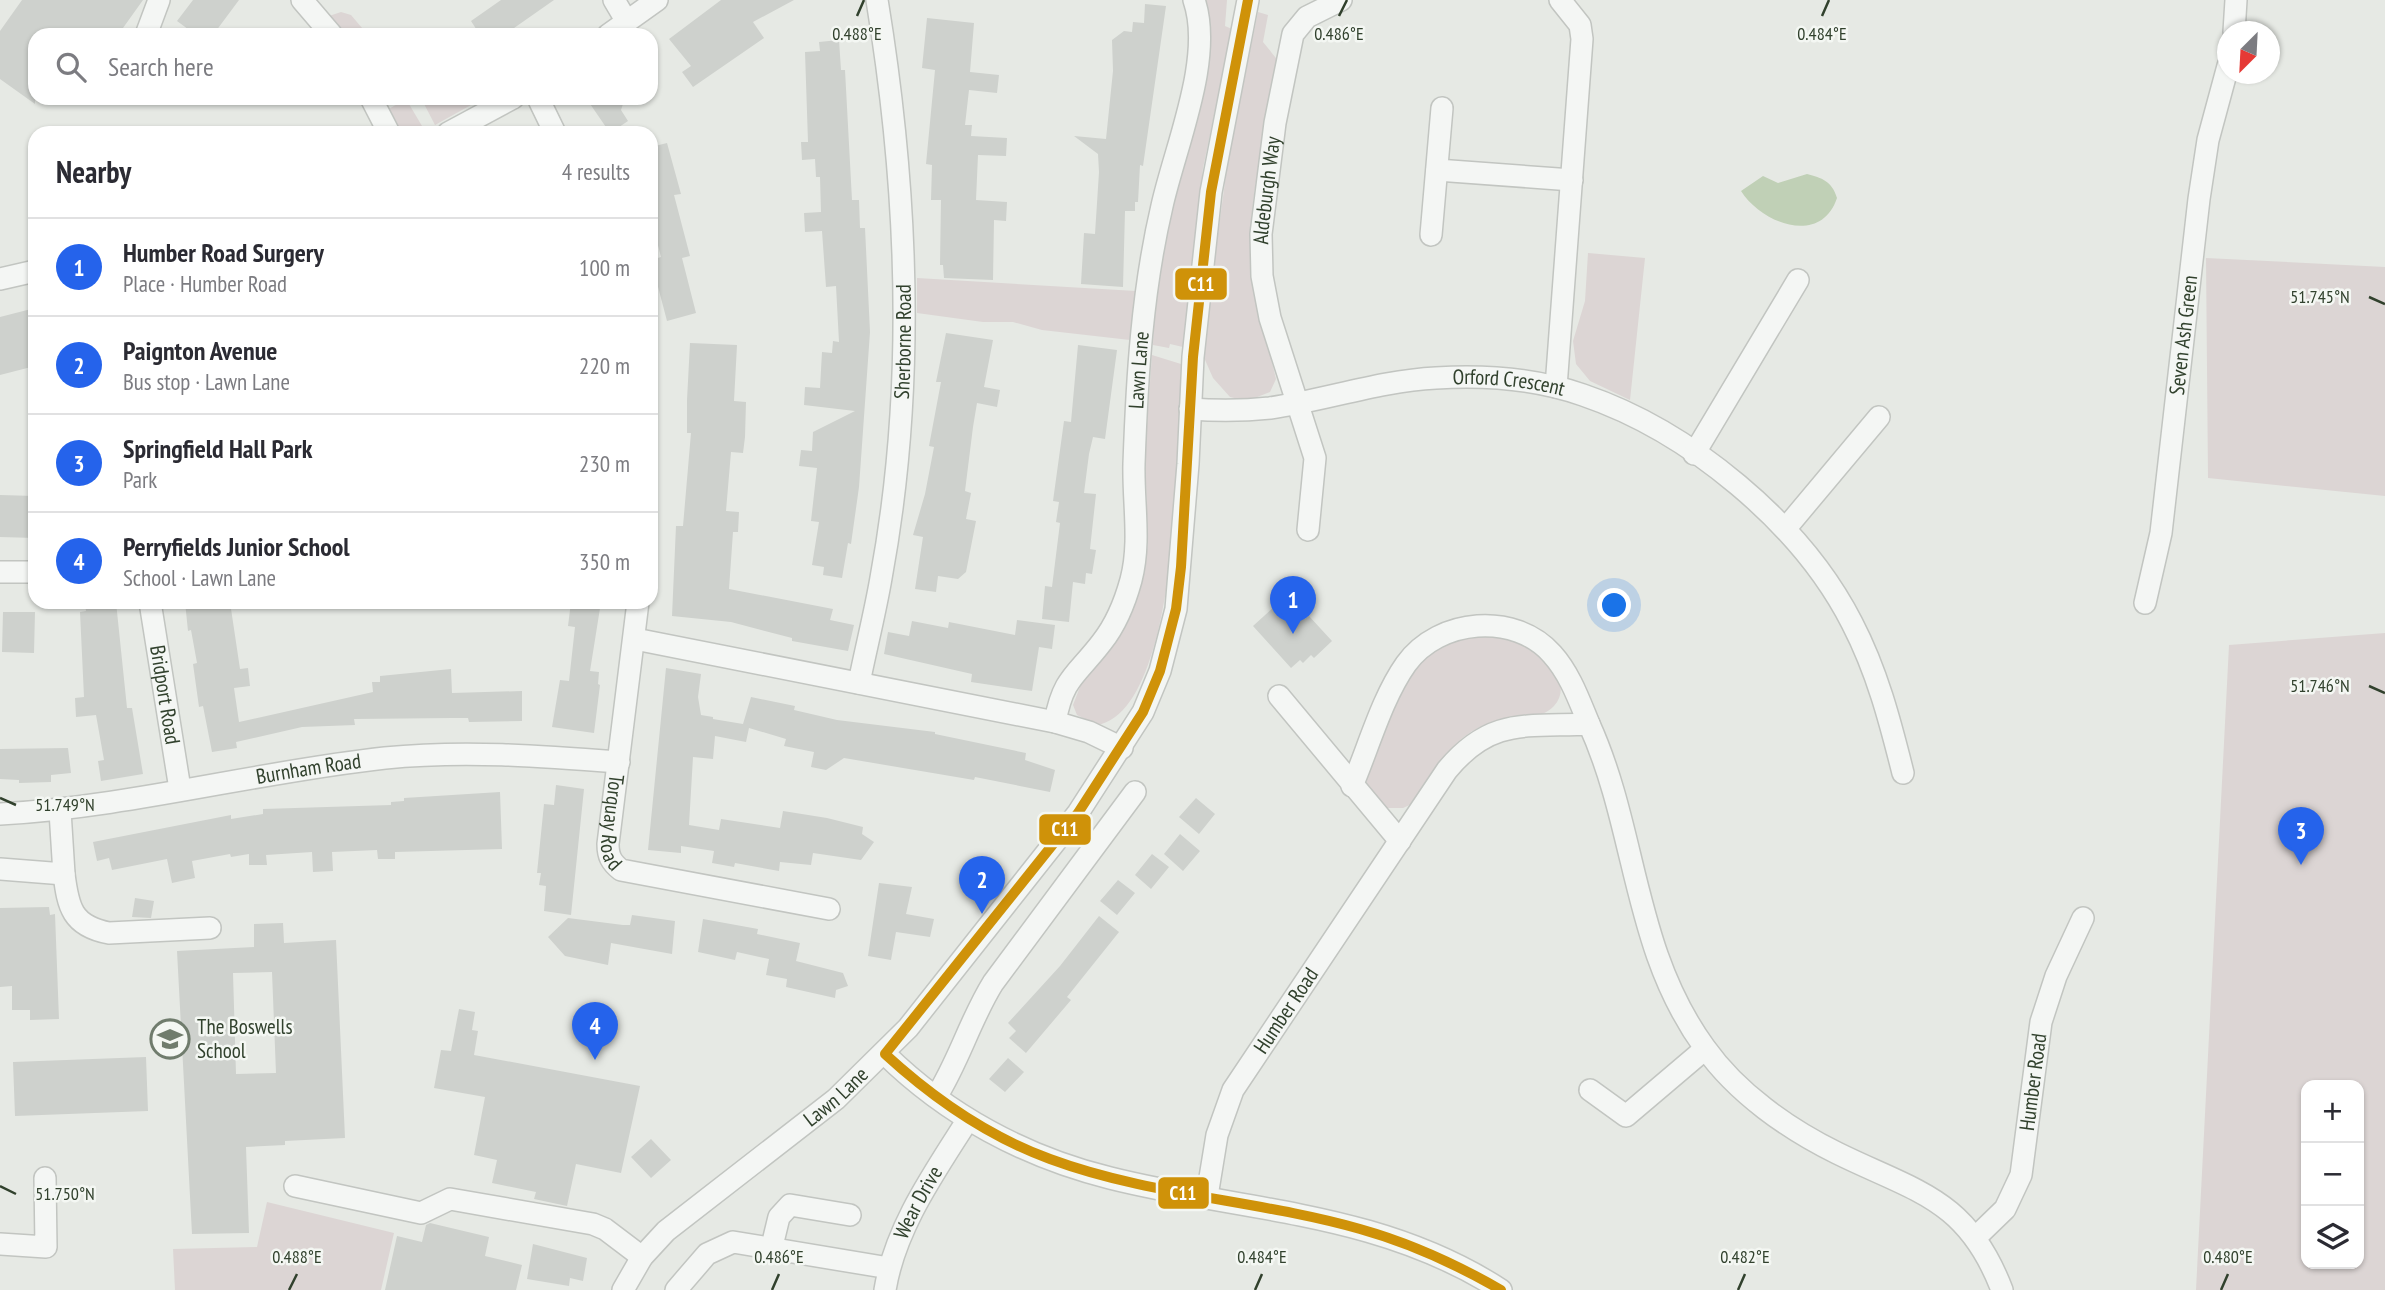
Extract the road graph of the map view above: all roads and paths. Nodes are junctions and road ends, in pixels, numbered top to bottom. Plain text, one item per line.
1 (159, 0) edge
2 (302, 0) edge
3 (614, 0) edge
4 (657, 0) edge
5 (877, 0) edge
6 (1194, 0) edge
7 (1248, 0) edge
8 (1341, 0) edge
9 (1560, 0) edge
10 (2235, 0) edge
11 (2234, 21) edge
12 (627, 22) junction
13 (149, 28) edge
14 (326, 28) edge
15 (618, 28) edge
16 (2223, 84) edge
17 (374, 105) edge
18 (500, 105) edge
19 (541, 105) edge
20 (1442, 108) dead end
21 (385, 126) edge
22 (461, 126) edge
23 (552, 126) edge
24 (1437, 170) junction
25 (1572, 180) junction
26 (1431, 235) dead end
27 (28, 273) edge
28 (0, 279) edge
29 (1798, 280) dead end
30 (1556, 387) junction
31 (1299, 401) junction
32 (1190, 410) junction
33 (1879, 417) dead end
34 (1694, 454) junction
35 (1786, 528) junction
36 (1308, 530) dead end
37 (0, 572) edge
38 (28, 572) edge
39 (2145, 603) dead end
40 (151, 609) edge
41 (637, 609) edge
42 (635, 639) junction
43 (859, 682) junction
44 (1279, 696) dead end
45 (1055, 722) junction
46 (1589, 724) junction
47 (1122, 748) junction
48 (619, 762) junction
49 (1903, 773) dead end
50 (1352, 786) junction
51 (180, 789) junction
52 (1135, 792) dead end
53 (61, 811) junction
54 (0, 814) edge
55 (1400, 841) junction
56 (0, 869) edge
57 (64, 874) junction
58 (829, 909) dead end
59 (2083, 918) dead end
60 (210, 928) dead end
61 (1705, 1049) junction
62 (885, 1054) junction
63 (1590, 1090) dead end
64 (936, 1097) junction
65 (967, 1121) junction
66 (45, 1178) dead end
67 (295, 1186) dead end
68 (1206, 1196) junction
69 (850, 1215) dead end
70 (1975, 1238) junction
71 (0, 1244) edge
72 (772, 1246) junction
73 (642, 1257) junction
74 (889, 1268) junction
75 (1498, 1289) edge
76 (623, 1290) edge
77 (676, 1290) edge
78 (886, 1290) edge
79 (2002, 1290) edge

1 - 13 street
2 - 14 street
3 - 12 street
4 - 12 street
5 - 43 street, Sherborne Road
6 - 45 street, Lawn Lane
7 - 32 street, Lawn Lane
8 - 31 street, Aldeburgh Way
9 - 25 street
10 - 11 street
12 - 15 street
16 - 39 street, Seven Ash Green
17 - 21 street
18 - 22 street
19 - 23 street
20 - 24 street
24 - 25 street
24 - 26 street
25 - 30 street
27 - 28 street
29 - 34 street
30 - 31 street, Orford Crescent
30 - 34 street, Orford Crescent
31 - 32 street, Orford Crescent
31 - 36 street, Aldeburgh Way
32 - 47 street, Lawn Lane
33 - 35 street
34 - 35 street, Orford Crescent
35 - 49 street, Orford Crescent
37 - 38 street
40 - 51 street, Bridport Road
41 - 42 street, Torquay Road
42 - 43 street
42 - 48 street, Torquay Road
43 - 45 street
44 - 50 street
45 - 47 street
46 - 50 street
46 - 55 street, Humber Road
46 - 61 street
47 - 62 street, Lawn Lane
48 - 51 street, Burnham Road
48 - 58 street, Torquay Road
50 - 55 street
51 - 53 street, Burnham Road
52 - 64 street
53 - 54 street, Burnham Road
53 - 57 street
55 - 68 street, Humber Road
56 - 57 street
57 - 60 street
59 - 70 street, Humber Road
61 - 63 street
61 - 70 street
62 - 64 street
62 - 73 street, Lawn Lane
64 - 65 street
65 - 68 street
65 - 74 street, Wear Drive
66 - 71 street
67 - 73 street
68 - 75 street
69 - 72 street
70 - 79 street
72 - 74 street
72 - 77 street
73 - 76 street, Lawn Lane
74 - 78 street, Wear Drive

